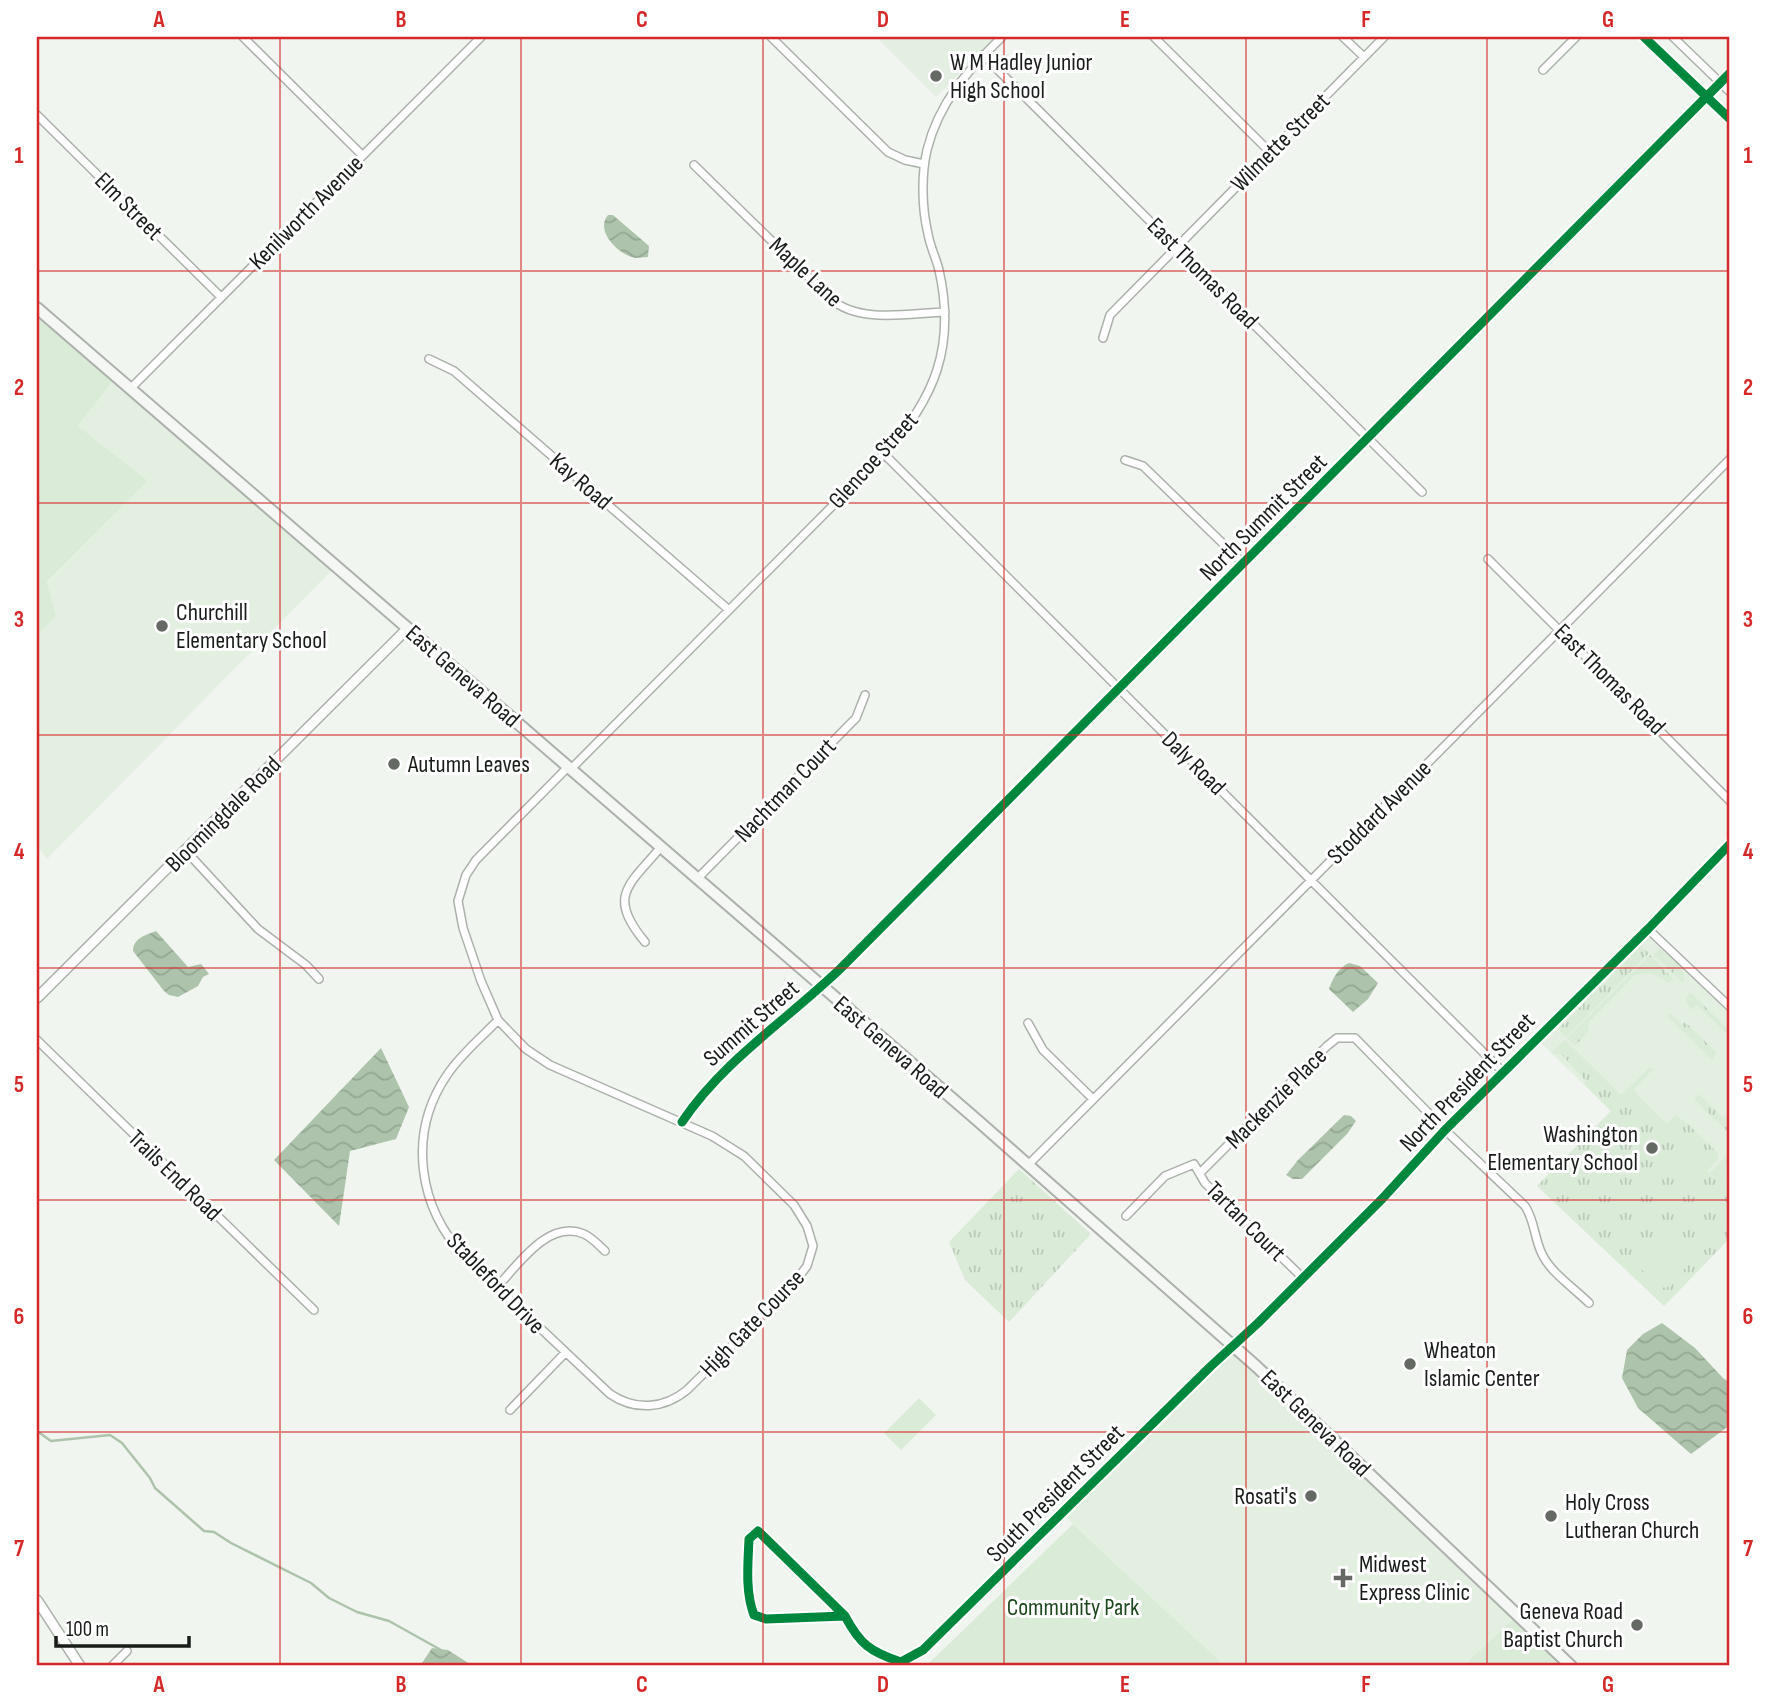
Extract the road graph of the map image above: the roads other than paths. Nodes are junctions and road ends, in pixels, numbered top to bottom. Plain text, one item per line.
1 (243, 37) edge
2 (481, 37) edge
3 (771, 37) edge
4 (1002, 37) edge
5 (1154, 37) edge
6 (1343, 37) edge
7 (1384, 37) edge
8 (1576, 37) edge
9 (1644, 37) edge
10 (1673, 37) edge
11 (983, 55) junction
12 (1364, 57) junction
13 (1544, 70) dead end
14 (1730, 73) edge
15 (1721, 83) junction
16 (1730, 92) edge
17 (1707, 97) junction
18 (37, 115) edge
19 (1730, 120) edge
20 (1270, 152) junction
21 (362, 155) junction
22 (924, 164) junction
23 (694, 165) dead end
24 (1176, 247) junction
25 (221, 297) junction
26 (37, 308) edge
27 (944, 312) junction
28 (1103, 338) dead end
29 (429, 359) dead end
30 (131, 388) junction
31 (1369, 438) junction
32 (884, 454) junction
33 (1730, 459) edge
34 (1125, 460) dead end
35 (1422, 492) dead end
36 (1488, 559) dead end
37 (1244, 564) junction
38 (729, 610) junction
39 (407, 629) junction
40 (1560, 629) junction
41 (1120, 689) junction
42 (865, 695) dead end
43 (569, 768) junction
44 (1730, 801) edge
45 (1730, 844) edge
46 (661, 847) junction
47 (186, 851) junction
48 (697, 879) junction
49 (1311, 880) junction
50 (1648, 929) junction
51 (645, 942) dead end
52 (318, 979) dead end
53 (821, 987) junction
54 (37, 998) edge
55 (1730, 1007) edge
56 (498, 1020) junction
57 (1028, 1023) dead end
58 (37, 1040) edge
59 (1503, 1072) junction
60 (1093, 1099) junction
61 (682, 1122) junction
62 (1445, 1130) junction
63 (1028, 1165) junction
64 (1200, 1173) junction
65 (1126, 1216) dead end
66 (605, 1251) dead end
67 (1303, 1278) junction
68 (497, 1287) junction
69 (1589, 1303) dead end
70 (314, 1310) dead end
71 (1232, 1347) junction
72 (565, 1353) junction
73 (676, 1398) joint
74 (510, 1410) dead end
75 (37, 1600) edge
76 (845, 1616) junction
77 (127, 1651) dead end
78 (80, 1666) edge
79 (112, 1666) edge
80 (1571, 1666) edge

1 - 21 street
2 - 21 street, Kenilworth Avenue
3 - 22 street
4 - 11 street, Glencoe Street
5 - 20 street
6 - 12 street
7 - 12 street, Wilmette Street
8 - 13 street
9 - 17 street
10 - 15 street
11 - 22 street, Glencoe Street
11 - 24 street, East Thomas Road
12 - 20 street, Wilmette Street
14 - 15 street, North Summit Street
15 - 16 street
15 - 17 street, North Summit Street
17 - 19 street
17 - 31 street, North Summit Street
18 - 25 street, Elm Street
20 - 24 street, Wilmette Street
21 - 25 street, Kenilworth Avenue
22 - 27 street, Glencoe Street
23 - 27 street, Maple Lane
24 - 28 street, Wilmette Street
24 - 31 street, East Thomas Road
25 - 30 street, Kenilworth Avenue
26 - 30 main road, East Geneva Road
27 - 32 street, Glencoe Street
29 - 38 street, Kay Road
30 - 39 main road, East Geneva Road
31 - 35 street, East Thomas Road
31 - 37 street, North Summit Street
32 - 38 street, Glencoe Street
32 - 41 street, Daly Road
33 - 40 street, Stoddard Avenue
34 - 37 street
36 - 40 street, East Thomas Road
37 - 41 street, North Summit Street
38 - 43 street, Glencoe Street
39 - 43 main road, East Geneva Road
39 - 47 street, Bloomingdale Road
40 - 44 street, East Thomas Road
40 - 49 street, Stoddard Avenue
41 - 49 street, Daly Road
41 - 53 street, North Summit Street
42 - 48 street, Nachtman Court
43 - 46 main road, East Geneva Road
43 - 56 street, Glencoe Street
45 - 50 street, North President Street
46 - 48 main road, East Geneva Road
46 - 51 street
47 - 52 street
47 - 54 street, Bloomingdale Road
48 - 53 main road, East Geneva Road
49 - 59 street, Daly Road
49 - 60 street, Stoddard Avenue
50 - 55 street
50 - 59 street, North President Street
53 - 61 street, Summit Street
53 - 63 main road, East Geneva Road
56 - 61 street
56 - 68 street, Stableford Drive
57 - 60 street
58 - 70 street, Trails End Road
59 - 62 street, North President Street
60 - 63 street, Stoddard Avenue
61 - 73 street, High Gate Course
62 - 64 street, Mackenzie Place
62 - 67 street, North President Street
62 - 69 street, Mackenzie Place
63 - 71 main road, East Geneva Road
64 - 65 street, Tartan Court
64 - 67 street, Tartan Court
66 - 68 street
67 - 71 street, North President Street
68 - 72 street, Stableford Drive
71 - 76 street, South President Street
71 - 80 main road, East Geneva Road
72 - 73 street, Stableford Drive
72 - 74 street
75 - 78 street
76 - 76 street
77 - 79 street

